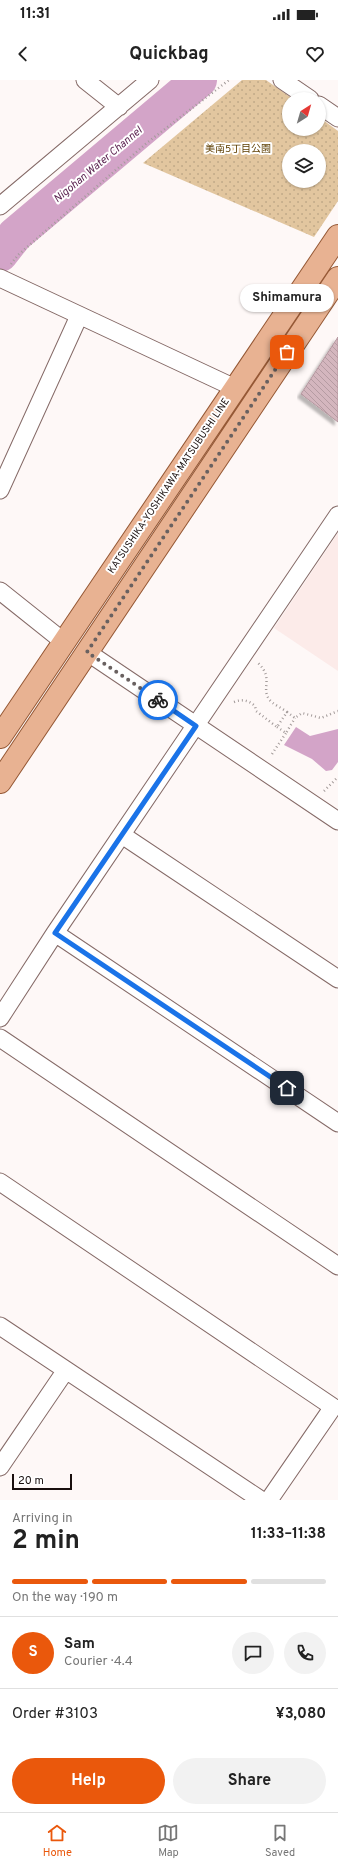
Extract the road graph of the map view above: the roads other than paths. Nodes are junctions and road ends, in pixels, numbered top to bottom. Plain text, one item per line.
1 (85, 80) edge
2 (150, 80) edge
3 (282, 80) edge
4 (300, 92) edge
5 (119, 107) junction
6 (326, 110) edge
7 (338, 118) edge
8 (1, 204) edge
9 (338, 236) edge
10 (5, 272) edge
11 (338, 278) edge
12 (79, 316) junction
13 (234, 388) junction
14 (0, 490) edge
15 (338, 515) edge
16 (0, 591) edge
17 (64, 642) junction
18 (87, 652) junction
19 (196, 726) junction
20 (0, 737) edge
21 (0, 782) edge
22 (338, 821) edge
23 (122, 834) junction
24 (55, 933) junction
25 (338, 979) edge
26 (0, 1018) edge
27 (0, 1038) edge
28 (338, 1123) edge
29 (0, 1182) edge
30 (338, 1266) edge
31 (0, 1326) edge
32 (66, 1370) junction
33 (336, 1406) edge
34 (0, 1467) edge
35 (261, 1500) edge
36 (269, 1500) edge

1 - 5 street
2 - 5 street
3 - 4 street
5 - 8 street
6 - 7 street
9 - 13 main road, KATSUSHIKA-YOSHIKAWA-MATSUBUSHI LINE
10 - 12 street
11 - 18 main road
12 - 13 street
12 - 14 street
13 - 17 main road, KATSUSHIKA-YOSHIKAWA-MATSUBUSHI LINE
15 - 19 street
16 - 17 street
17 - 20 main road, KATSUSHIKA-YOSHIKAWA-MATSUBUSHI LINE
18 - 19 street
18 - 21 main road
19 - 22 street
19 - 23 street
23 - 24 street
23 - 25 street
24 - 26 street
24 - 28 street
27 - 30 street
29 - 33 street
31 - 32 street
32 - 34 street
32 - 35 street
33 - 36 street

